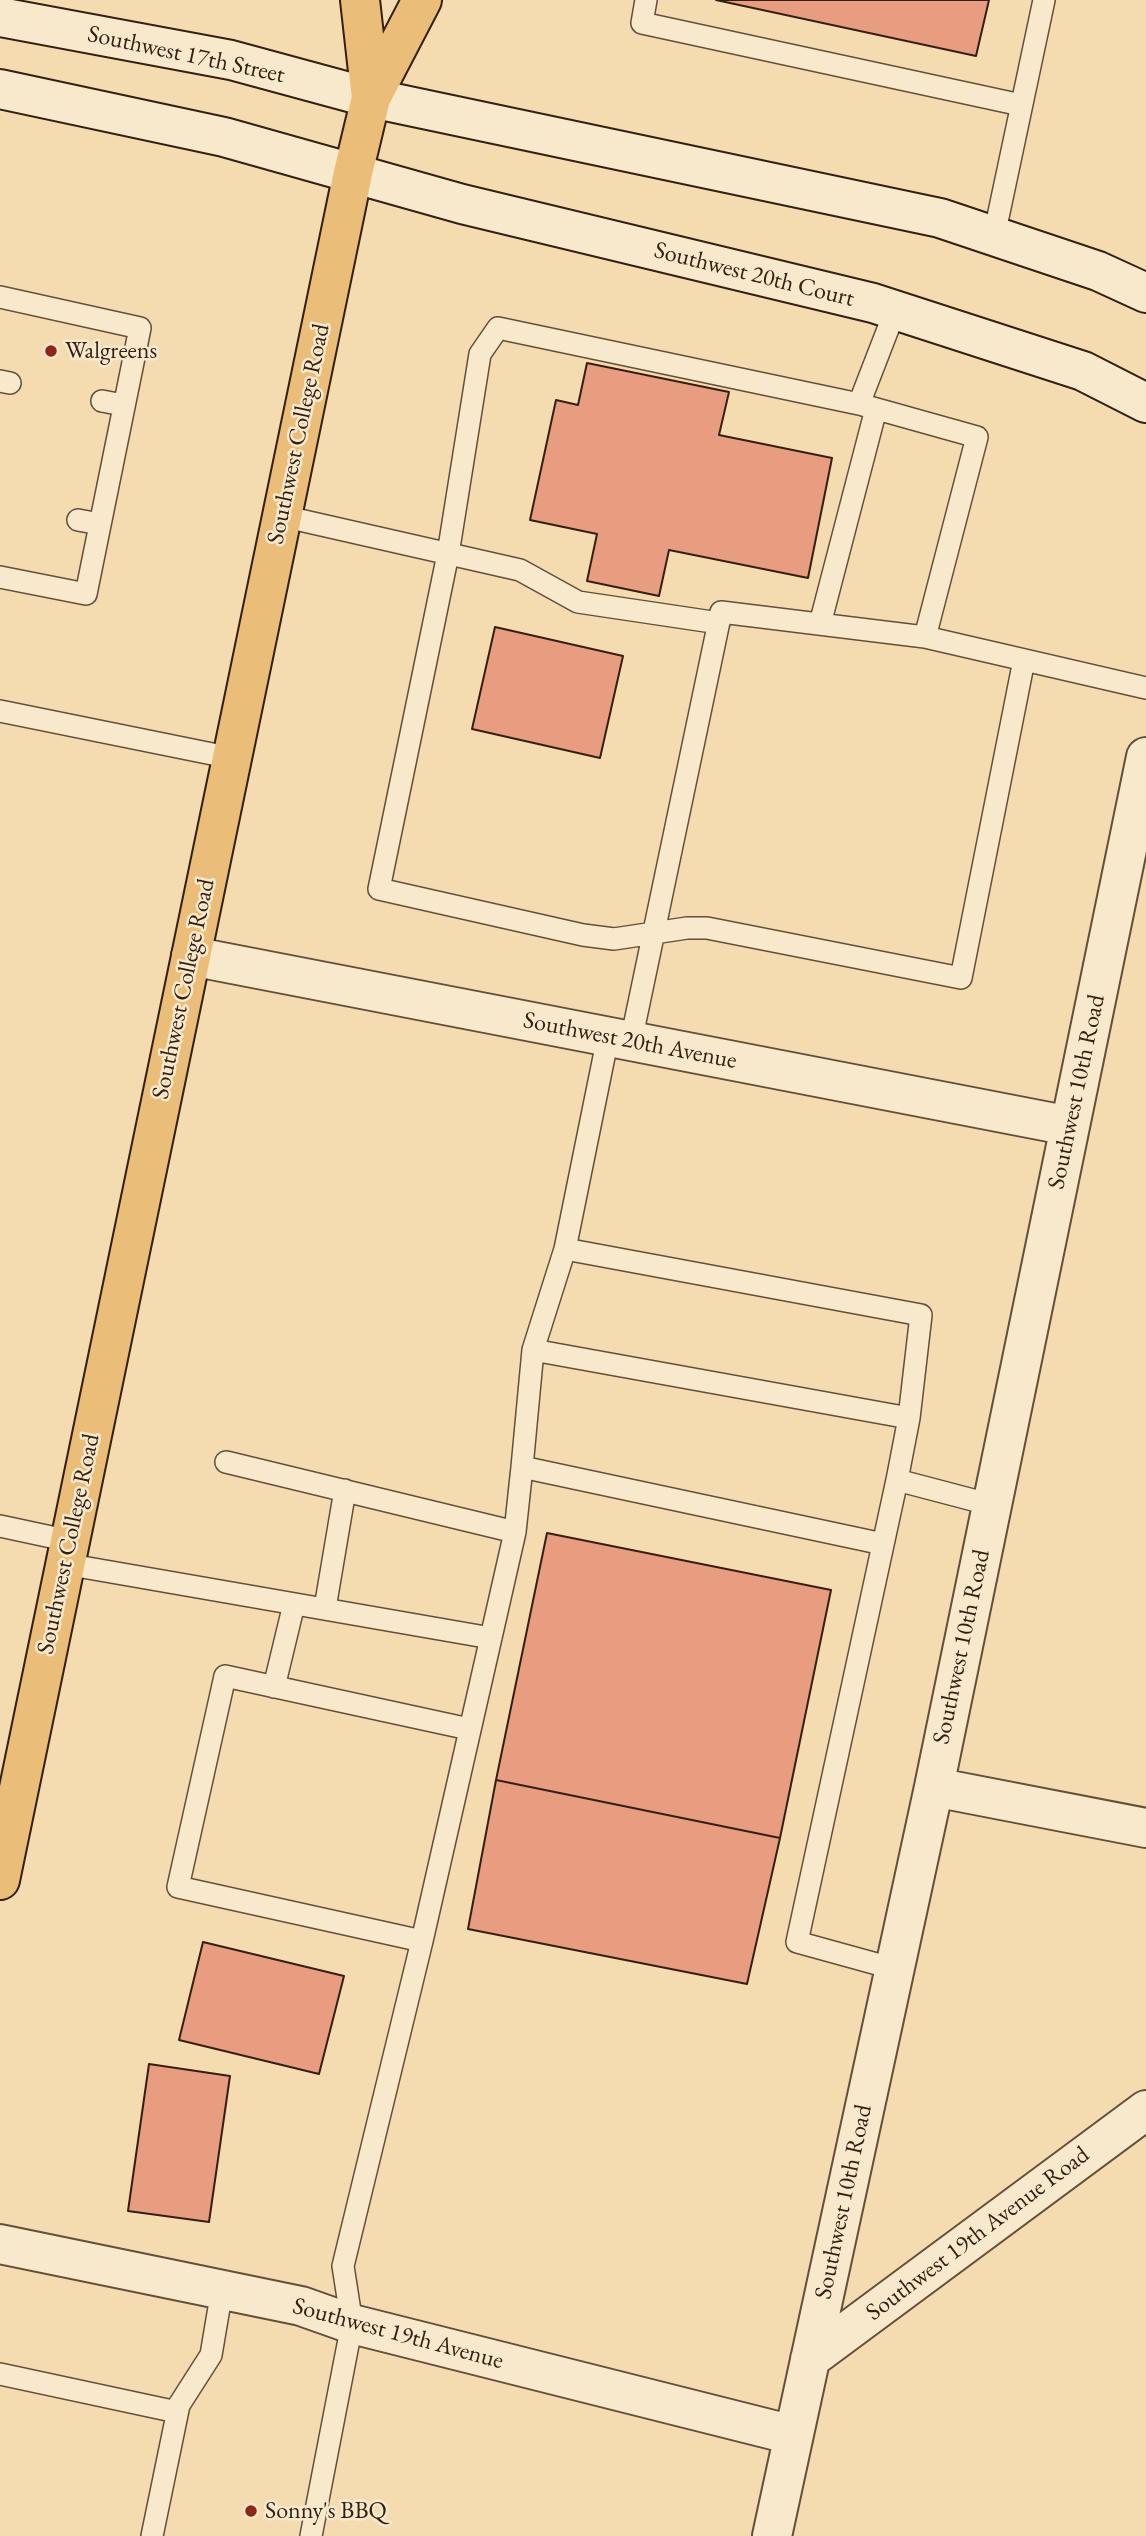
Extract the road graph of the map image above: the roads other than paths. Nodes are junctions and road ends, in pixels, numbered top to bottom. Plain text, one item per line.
1 (360, 0) edge
2 (422, 0) edge
3 (646, 0) edge
4 (1044, 0) edge
5 (0, 17) edge
6 (0, 89) edge
7 (371, 98) junction
8 (1021, 104) junction
9 (353, 173) junction
10 (994, 236) junction
11 (1146, 293) edge
12 (0, 297) edge
13 (895, 311) junction
14 (102, 401) dead end
15 (1146, 403) edge
16 (123, 405) junction
17 (868, 407) junction
18 (282, 516) junction
19 (78, 520) dead end
20 (100, 524) junction
21 (448, 554) junction
22 (0, 577) edge
23 (719, 623) junction
24 (820, 624) junction
25 (925, 638) junction
26 (1024, 660) junction
27 (1146, 688) edge
28 (0, 711) edge
29 (1146, 757) edge
30 (232, 758) junction
31 (654, 934) junction
32 (191, 956) junction
33 (620, 1039) junction
34 (1070, 1126) junction
35 (565, 1249) junction
36 (533, 1350) junction
37 (909, 1418) junction
38 (226, 1462) dead end
39 (522, 1467) junction
40 (897, 1480) junction
41 (345, 1490) junction
42 (992, 1505) junction
43 (0, 1525) edge
44 (515, 1532) junction
45 (883, 1544) junction
46 (67, 1552) junction
47 (294, 1604) junction
48 (325, 1608) junction
49 (491, 1638) junction
50 (274, 1687) junction
51 (469, 1729) junction
52 (934, 1787) junction
53 (1146, 1828) edge
54 (0, 1880) edge
55 (422, 1941) junction
56 (895, 1969) junction
57 (1146, 2110) edge
58 (0, 2244) edge
59 (222, 2290) junction
60 (352, 2324) junction
61 (810, 2359) junction
62 (0, 2374) edge
63 (177, 2412) junction
64 (793, 2435) junction
65 (152, 2536) edge
66 (311, 2536) edge
67 (772, 2536) edge

1 - 7 main road, Southwest College Road
2 - 7 main road, Southwest College Road
3 - 8 lane
4 - 8 lane
5 - 7 street, Southwest 17th Street
6 - 9 street
7 - 9 main road, Southwest College Road
7 - 10 street
8 - 10 lane
9 - 13 street, Southwest 20th Court
9 - 18 main road, Southwest College Road
10 - 11 street
12 - 16 lane
13 - 15 street, Southwest 20th Court
13 - 17 lane
14 - 16 lane
16 - 20 lane
17 - 21 lane
17 - 24 lane
17 - 25 lane
18 - 21 lane
18 - 30 main road, Southwest College Road
19 - 20 lane
20 - 22 lane
21 - 23 lane
21 - 31 lane
23 - 24 lane
23 - 31 lane
24 - 25 lane
25 - 26 lane
26 - 27 lane
26 - 31 lane
28 - 30 lane
29 - 34 street, Southwest 10th Road
30 - 32 main road, Southwest College Road
31 - 33 lane
32 - 33 street, Southwest 20th Avenue
32 - 46 main road, Southwest College Road
33 - 34 street, Southwest 20th Avenue
33 - 35 lane
34 - 42 street, Southwest 10th Road
35 - 36 lane
35 - 37 lane
36 - 37 lane
36 - 39 lane
37 - 40 lane
38 - 41 lane
39 - 44 lane
39 - 45 lane
40 - 42 lane
40 - 45 lane
41 - 44 lane
41 - 48 lane
42 - 52 street, Southwest 10th Road
43 - 46 lane
44 - 49 lane
45 - 56 lane
46 - 47 lane
46 - 54 main road, Southwest College Road
47 - 48 lane
47 - 50 lane
48 - 49 lane
49 - 51 lane
50 - 51 lane
50 - 55 lane
51 - 55 lane
52 - 53 street
52 - 56 street, Southwest 10th Road
55 - 60 lane
56 - 61 street, Southwest 10th Road
57 - 61 street, Southwest 19th Avenue Road
58 - 59 street, Southwest 19th Avenue
59 - 60 street, Southwest 19th Avenue
59 - 63 lane
60 - 64 street, Southwest 19th Avenue
60 - 66 lane
61 - 64 street, Southwest 10th Road
62 - 63 lane
63 - 65 lane
64 - 67 street, Southwest 10th Road

